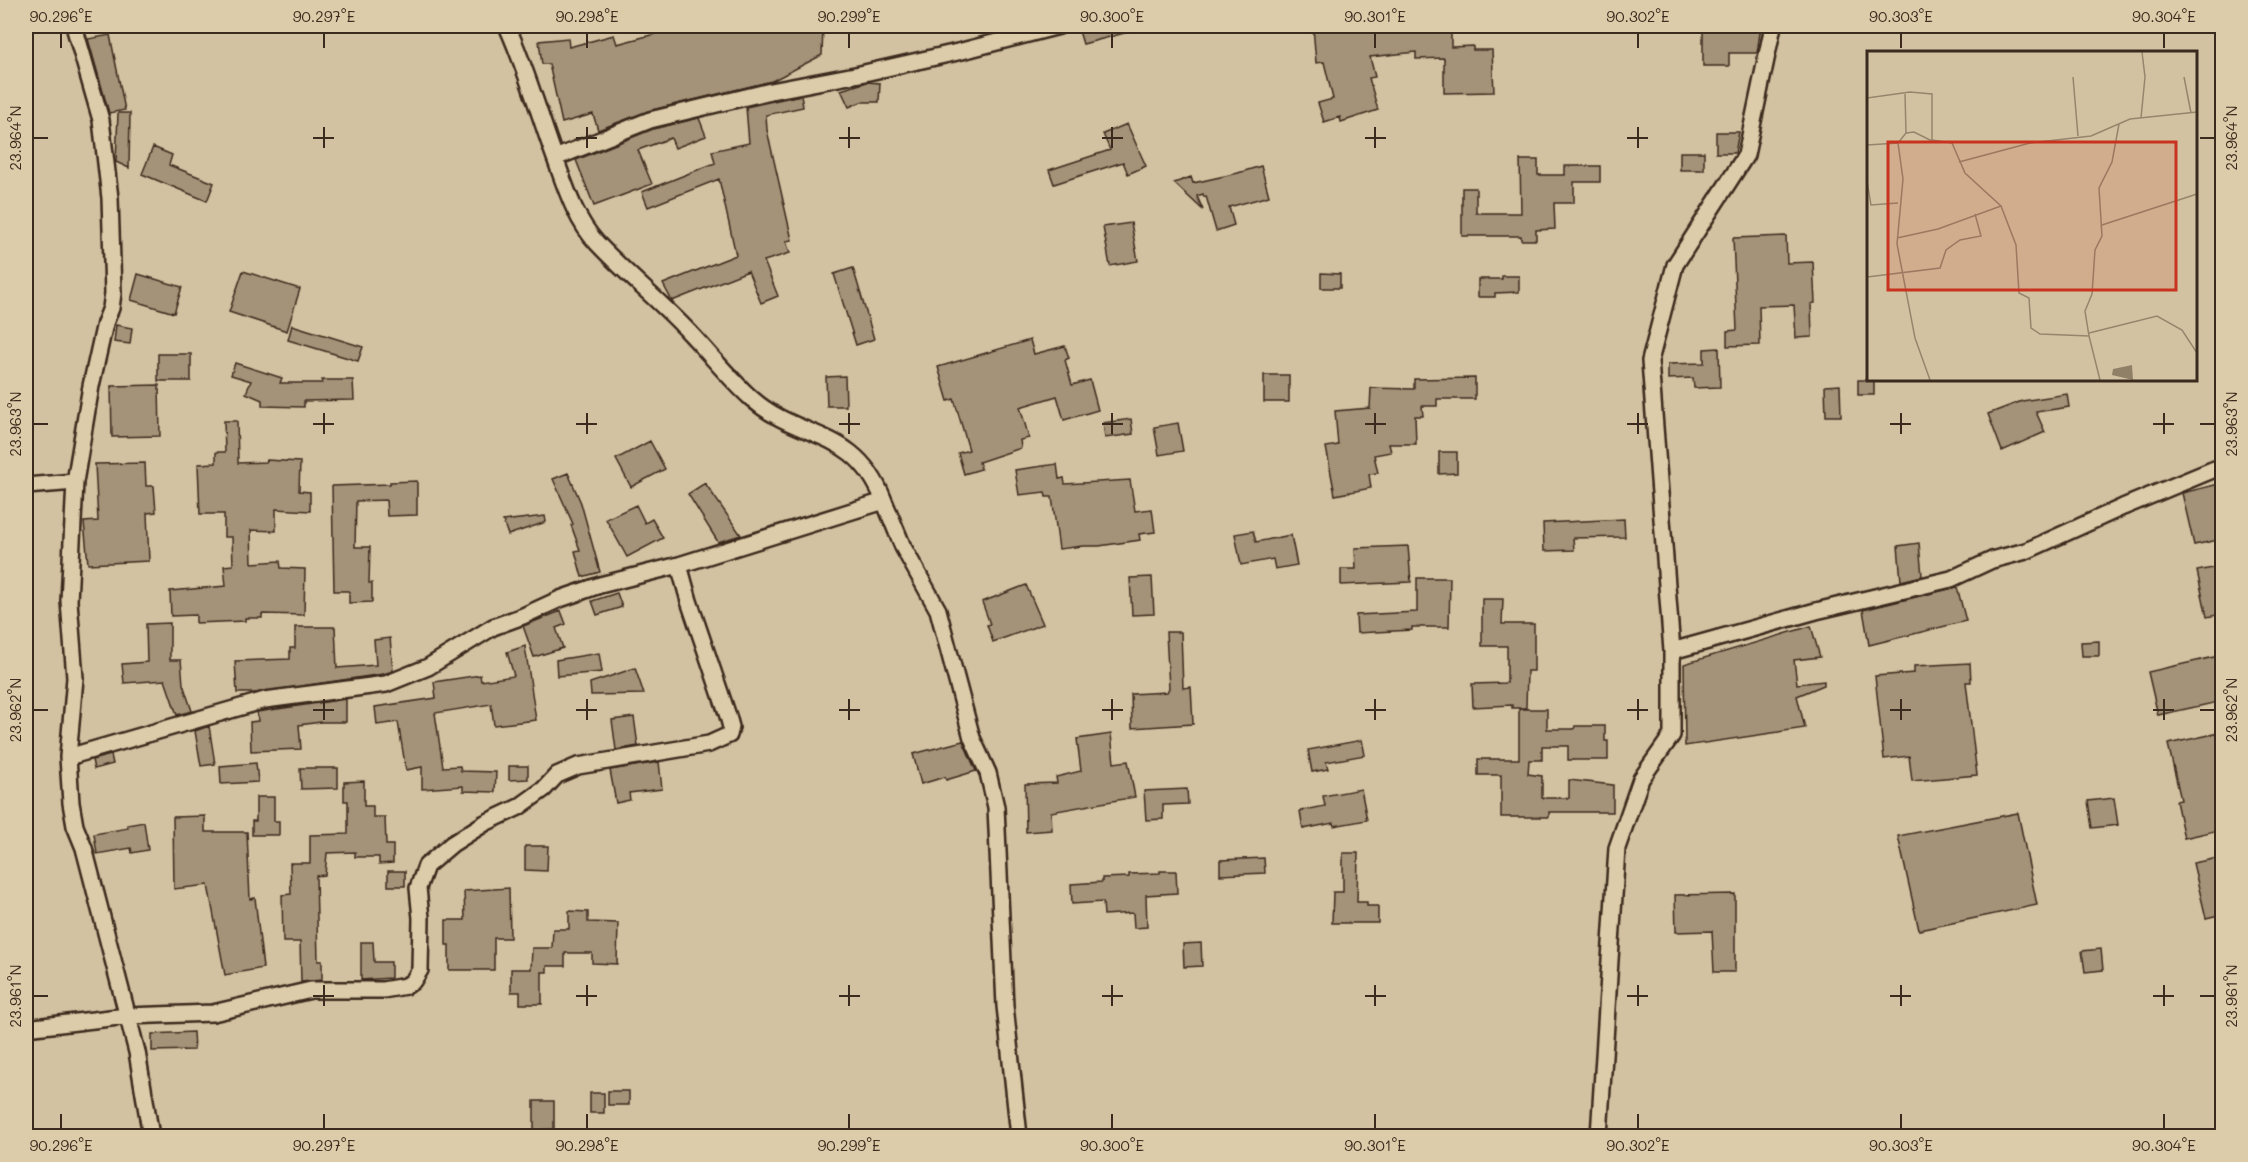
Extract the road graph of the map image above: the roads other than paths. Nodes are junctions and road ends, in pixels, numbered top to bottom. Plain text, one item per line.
1 (74, 26) edge
2 (507, 26) edge
3 (1059, 26) edge
4 (1773, 26) edge
5 (555, 158) junction
6 (2223, 466) edge
7 (75, 482) junction
8 (26, 486) edge
9 (884, 501) junction
10 (679, 566) junction
11 (1672, 651) junction
12 (68, 757) junction
13 (128, 1016) junction
14 (26, 1028) edge
15 (151, 1137) edge
16 (1019, 1137) edge
17 (1599, 1137) edge

1 - 7 street
2 - 5 street
3 - 5 street
4 - 11 street
5 - 9 street
6 - 11 street
7 - 8 street
7 - 12 street
9 - 10 street
9 - 16 street
10 - 12 street
10 - 13 street
11 - 17 street
12 - 13 street
13 - 14 street
13 - 15 street

